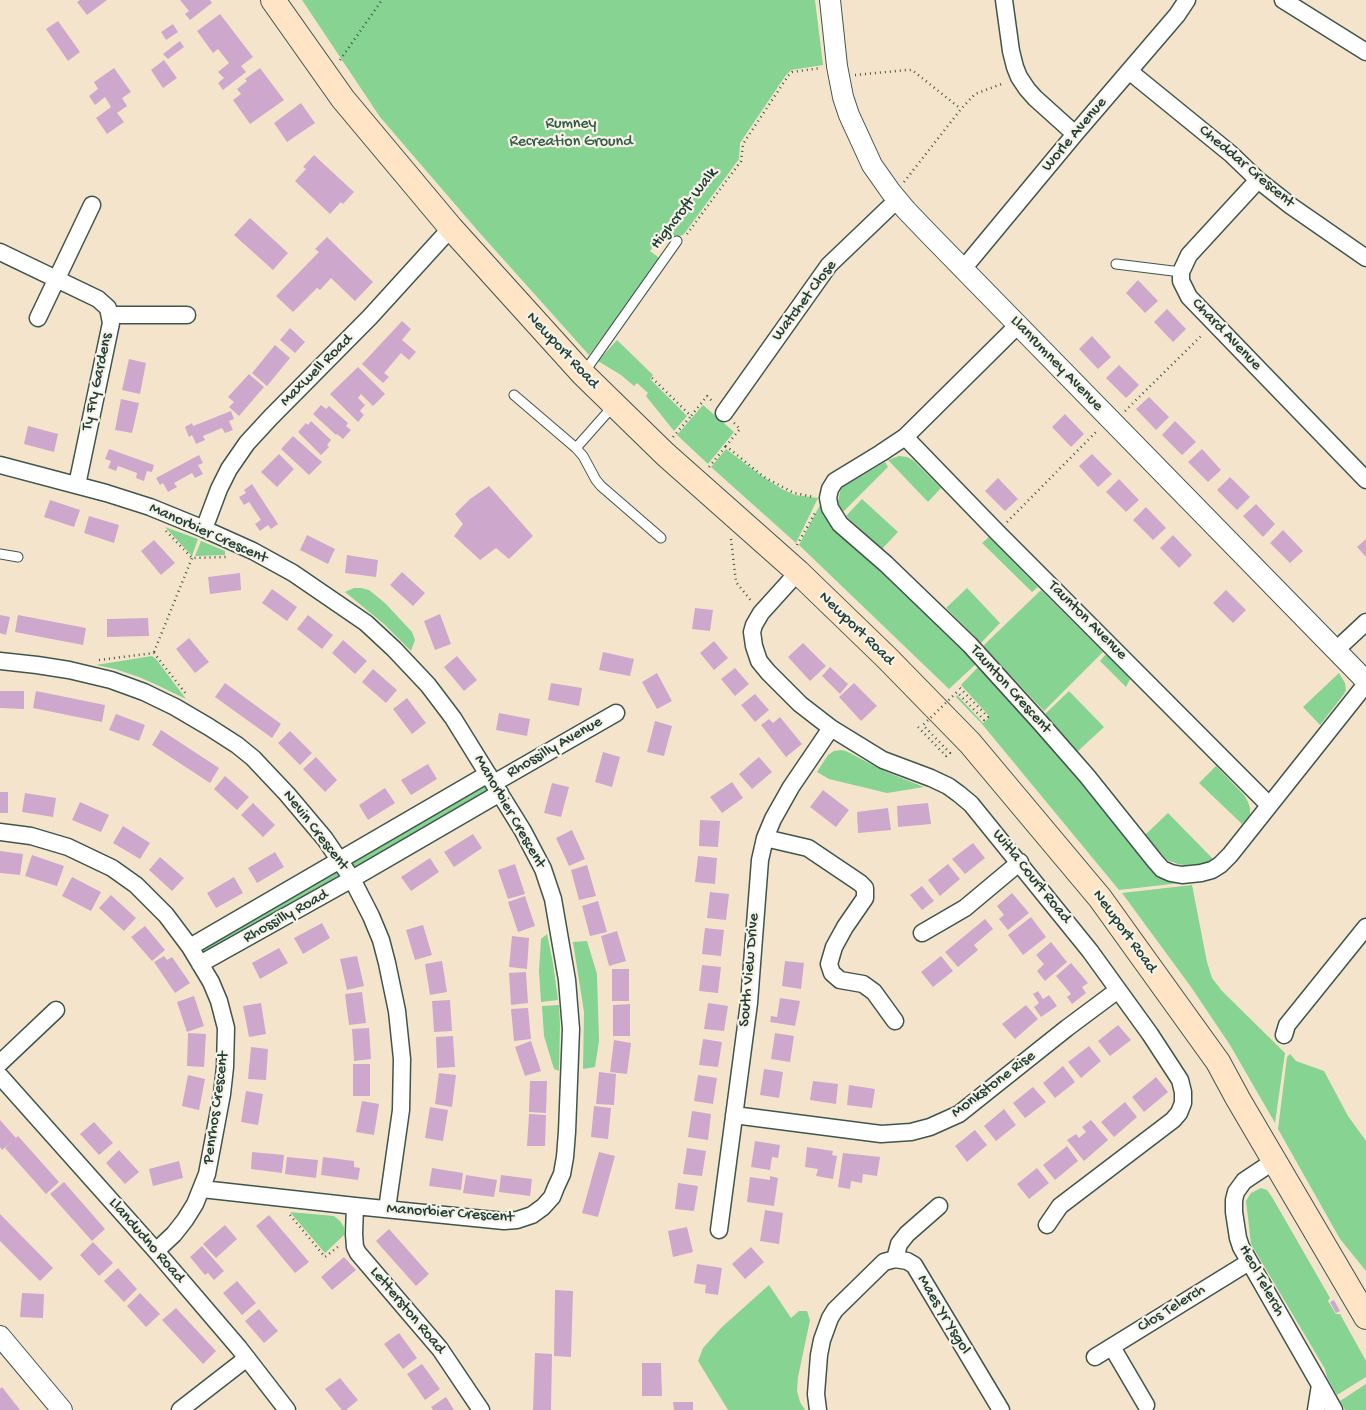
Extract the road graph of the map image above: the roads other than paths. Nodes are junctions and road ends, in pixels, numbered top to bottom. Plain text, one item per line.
1 (273, 0) edge
2 (830, 0) edge
3 (1004, 0) edge
4 (1187, 0) edge
5 (1284, 0) edge
6 (1366, 52) edge
7 (1129, 71) junction
8 (1075, 134) junction
9 (1258, 180) junction
10 (894, 196) junction
11 (92, 204) dead end
12 (451, 228) junction
13 (677, 241) road end
14 (0, 252) edge
15 (1366, 258) edge
16 (1116, 264) dead end
17 (963, 269) junction
18 (1181, 272) junction
19 (56, 279) junction
20 (110, 315) junction
21 (187, 316) dead end
22 (38, 318) dead end
23 (1018, 325) junction
24 (583, 374) junction
25 (514, 394) dead end
26 (614, 405) junction
27 (724, 413) road end
28 (905, 437) junction
29 (576, 448) junction
30 (0, 465) edge
31 (1366, 480) edge
32 (77, 485) junction
33 (204, 529) junction
34 (661, 538) dead end
35 (0, 554) edge
36 (18, 557) dead end
37 (792, 566) junction
38 (1366, 622) edge
39 (1336, 650) junction
40 (0, 662) edge
41 (1366, 683) edge
42 (616, 713) dead end
43 (831, 728) junction
44 (494, 783) junction
45 (1269, 805) junction
46 (0, 832) edge
47 (765, 838) junction
48 (340, 860) junction
49 (1020, 862) junction
50 (352, 880) junction
51 (1366, 927) edge
52 (922, 933) dead end
53 (190, 947) junction
54 (200, 964) junction
55 (1118, 990) junction
56 (56, 1010) dead end
57 (896, 1020) dead end
58 (1284, 1035) dead end
59 (0, 1063) edge
60 (0, 1076) edge
61 (734, 1115) junction
62 (1274, 1161) junction
63 (202, 1189) junction
64 (355, 1206) junction
65 (940, 1206) dead end
66 (387, 1209) junction
67 (1047, 1225) dead end
68 (719, 1230) dead end
69 (156, 1251) junction
70 (895, 1259) junction
71 (1249, 1262) junction
72 (1366, 1317) edge
73 (0, 1336) edge
74 (1112, 1346) junction
75 (1095, 1357) dead end
76 (247, 1358) junction
77 (1320, 1385) junction
78 (1146, 1405) dead end
79 (62, 1410) edge
80 (180, 1410) edge
81 (287, 1410) edge
82 (481, 1410) edge
83 (818, 1410) edge
84 (1000, 1410) edge
85 (1316, 1410) edge
86 (1334, 1410) edge

1 - 12 main road, Newport Road
2 - 10 street, Llanrumney Avenue
3 - 8 street
4 - 7 street, Worle Avenue
5 - 6 street
7 - 8 street, Worle Avenue
7 - 9 street, Cheddar Crescent
8 - 17 street, Worle Avenue
9 - 15 street, Cheddar Crescent
9 - 18 street
10 - 17 street, Llanrumney Avenue
10 - 27 street, Watchet Close
11 - 19 street
12 - 24 main road, Newport Road
12 - 33 street, Maxwell Road
13 - 24 lane, Highcroft Walk
14 - 19 street, Ty Fry Gardens
16 - 18 lane
17 - 23 street, Llanrumney Avenue
18 - 31 street, Chard Avenue
19 - 20 street, Ty Fry Gardens
19 - 22 street
20 - 21 street
20 - 32 street, Ty Fry Gardens
23 - 28 street
23 - 39 street, Llanrumney Avenue
24 - 26 main road, Newport Road
25 - 29 lane
26 - 29 lane
26 - 37 main road, Newport Road
28 - 45 street, Taunton Avenue
28 - 45 street, Taunton Crescent
29 - 34 lane
30 - 32 street, Manorbier Crescent
32 - 33 street, Manorbier Crescent
33 - 44 street, Manorbier Crescent
35 - 36 lane
37 - 43 street, Witla Court Road
37 - 62 main road, Newport Road
38 - 39 street
39 - 41 street, Llanrumney Avenue
40 - 48 street, Nevin Crescent
41 - 45 street, Taunton Crescent
42 - 44 street, Rhossilly Avenue
43 - 47 street, South View Drive
43 - 49 street, Witla Court Road
44 - 48 street, Rhossilly Road
44 - 50 street, Rhossilly Road
44 - 66 street, Manorbier Crescent
46 - 53 street, Penrhos Crescent
47 - 57 street
47 - 61 street, South View Drive
48 - 50 street, Nevin Crescent
48 - 53 street, Rhossilly Road
49 - 52 street
49 - 55 street, Witla Court Road
50 - 54 street, Rhossilly Road
50 - 66 street, Nevin Crescent
51 - 58 street
53 - 54 street, Penrhos Crescent
54 - 63 street, Penrhos Crescent
55 - 61 street, Monkstone Rise
55 - 67 street, Witla Court Road
56 - 59 street
60 - 69 street, Llandudno Road
61 - 68 street, South View Drive
62 - 71 street, Heol Telerch
62 - 72 main road, Newport Road
63 - 64 street, Manorbier Crescent
63 - 69 street, Penrhos Crescent
64 - 66 street, Manorbier Crescent
64 - 82 street, Letterston Road
65 - 70 street
69 - 76 street, Llandudno Road
70 - 83 street
70 - 84 street, Maes Yr Ysgol
71 - 74 street, Clos Telerch
71 - 77 street, Heol Telerch
73 - 79 street
74 - 75 street, Clos Telerch
74 - 78 street
76 - 80 street
76 - 81 street, Llandudno Road
77 - 85 street
77 - 86 street, Heol Telerch

